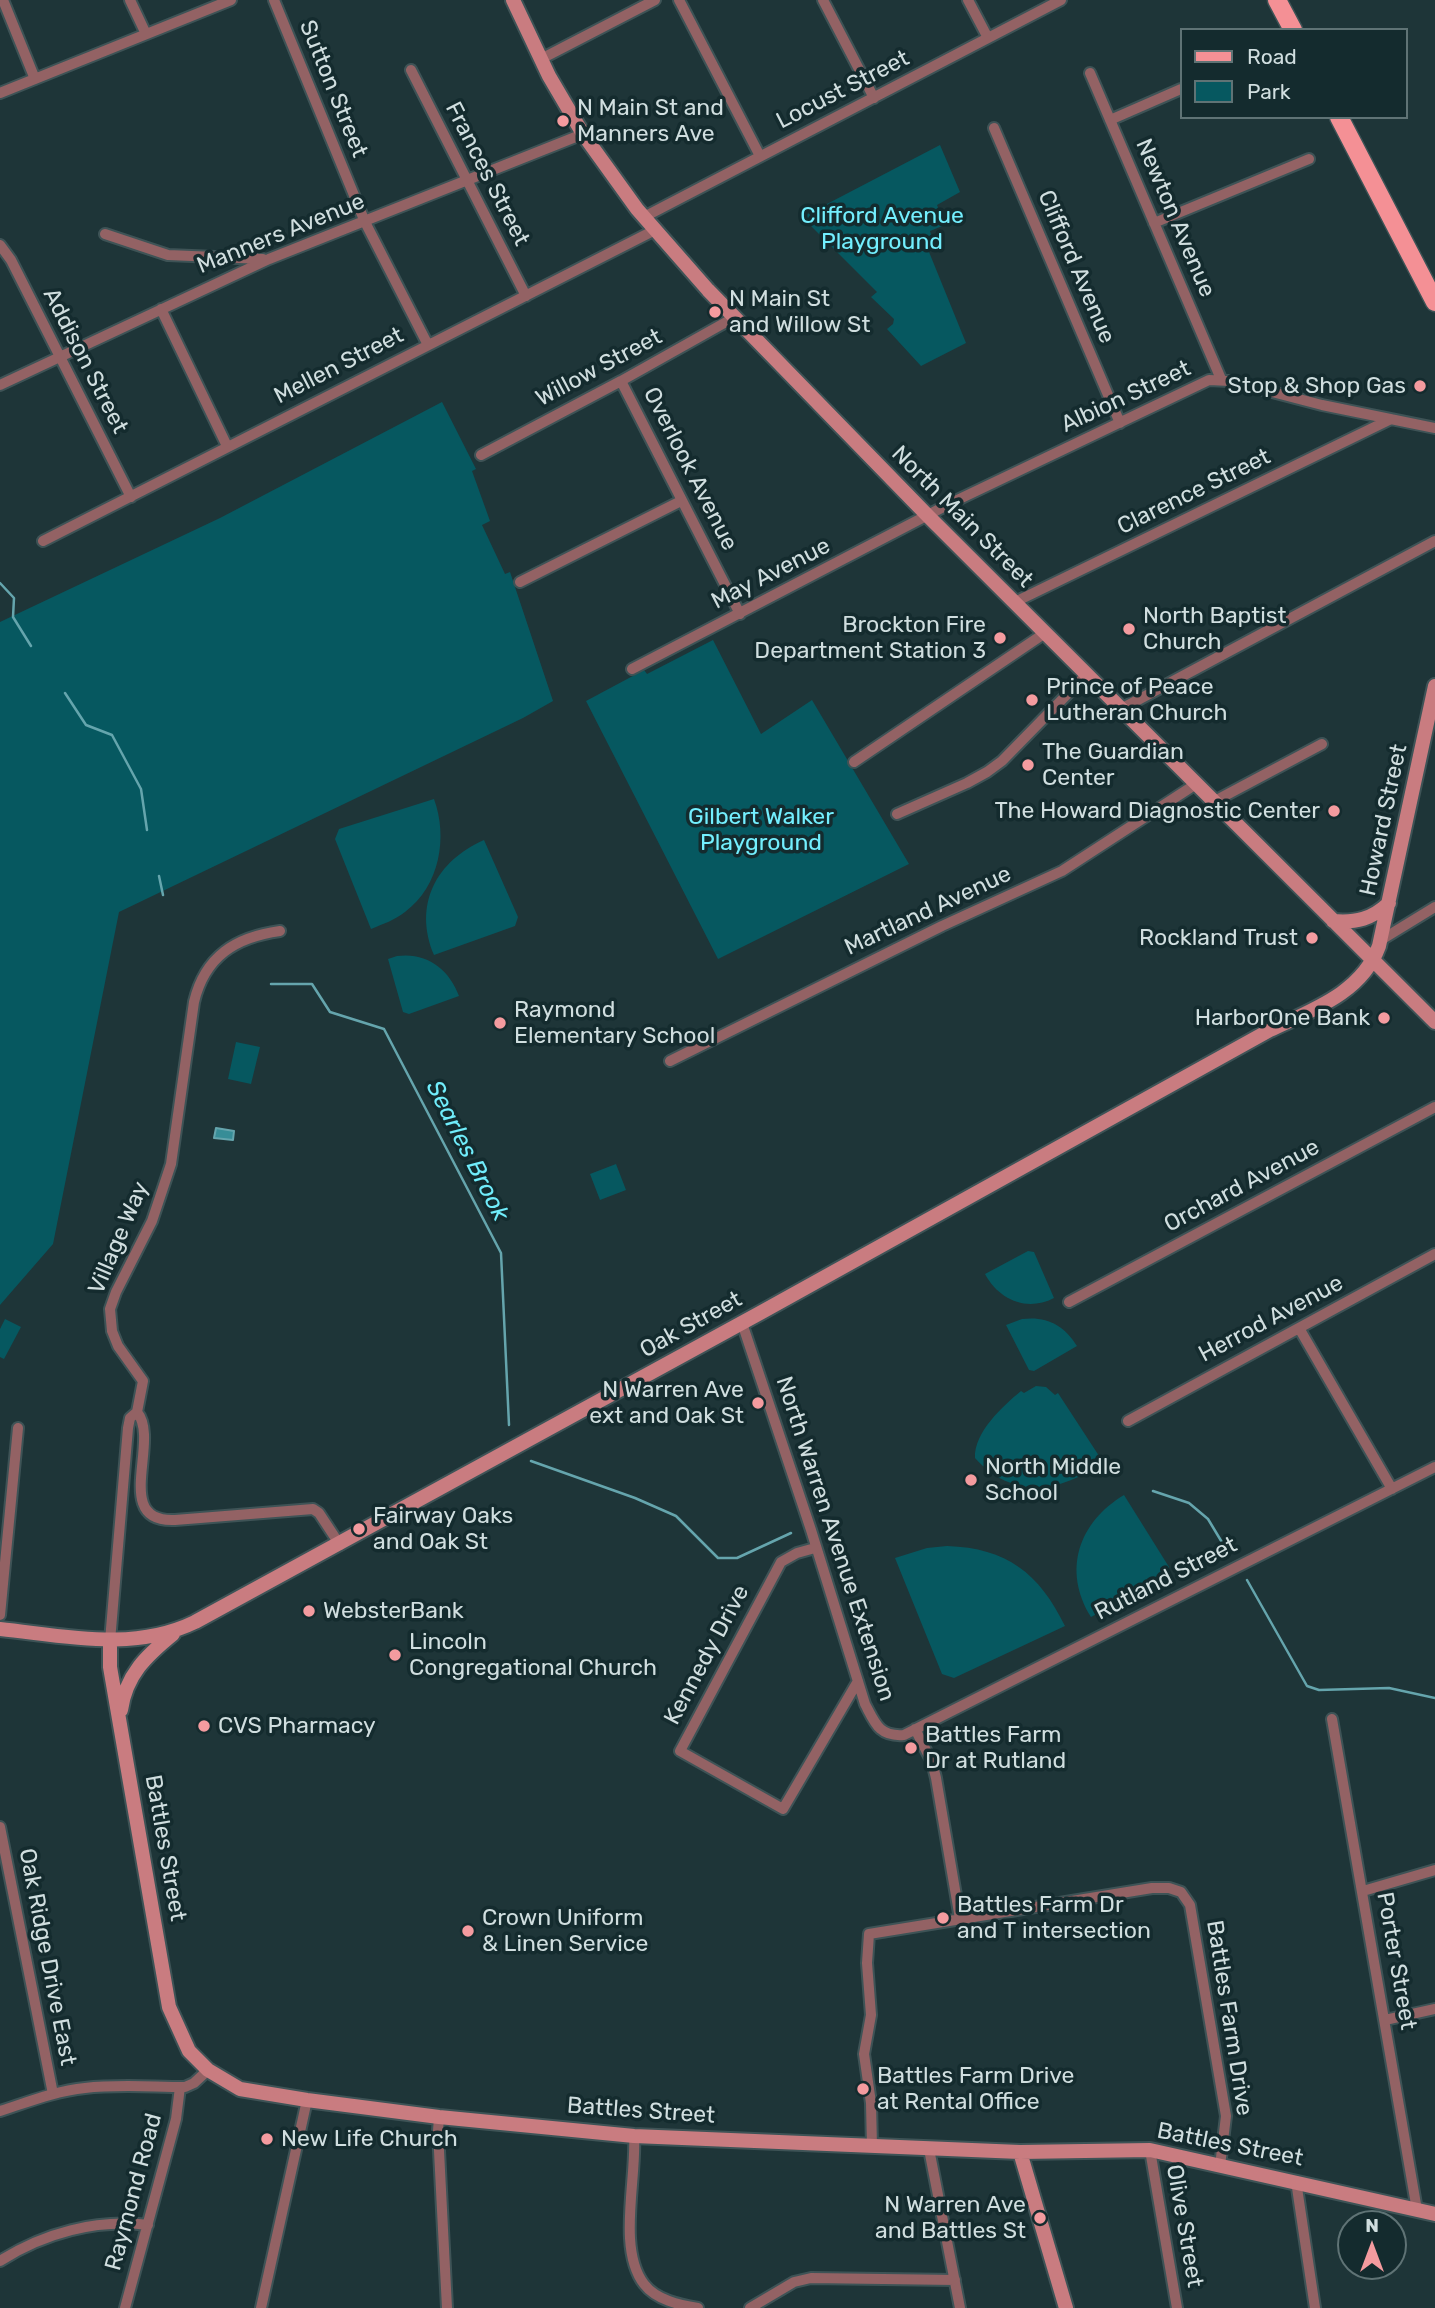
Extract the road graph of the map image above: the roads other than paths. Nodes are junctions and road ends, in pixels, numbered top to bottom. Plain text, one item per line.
1 (3, 0) edge
2 (130, 0) edge
3 (231, 0) edge
4 (274, 0) edge
5 (513, 0) edge
6 (655, 0) edge
7 (678, 0) edge
8 (823, 0) edge
9 (968, 0) edge
10 (1061, 0) edge
11 (1277, 0) edge
12 (1292, 28) edge
13 (146, 34) junction
14 (988, 38) junction
15 (541, 59) junction
16 (411, 70) dead end
17 (1090, 73) dead end
18 (35, 79) junction
19 (1180, 89) edge
20 (0, 93) edge
21 (874, 98) junction
22 (1340, 119) edge
23 (1110, 120) junction
24 (994, 128) dead end
25 (583, 134) junction
26 (760, 156) junction
27 (1308, 159) dead end
28 (468, 181) junction
29 (644, 216) junction
30 (365, 222) junction
31 (1154, 223) junction
32 (655, 230) junction
33 (104, 233) dead end
34 (0, 245) edge
35 (269, 259) junction
36 (526, 296) junction
37 (1435, 302) edge
38 (161, 309) junction
39 (736, 317) junction
40 (428, 345) junction
41 (61, 358) junction
42 (1221, 379) junction
43 (621, 381) junction
44 (0, 385) edge
45 (1391, 419) junction
46 (1120, 423) junction
47 (1435, 428) edge
48 (227, 446) junction
49 (481, 455) dead end
50 (131, 497) junction
51 (681, 501) junction
52 (928, 516) junction
53 (43, 541) dead end
54 (1435, 541) edge
55 (520, 582) dead end
56 (1015, 603) junction
57 (740, 614) junction
58 (1045, 633) junction
59 (632, 669) dead end
60 (1087, 674) junction
61 (1435, 686) edge
62 (1121, 709) junction
63 (1322, 744) dead end
64 (854, 762) dead end
65 (1196, 785) junction
66 (1213, 802) junction
67 (897, 814) dead end
68 (1389, 903) junction
69 (1435, 907) edge
70 (1333, 921) junction
71 (280, 931) dead end
72 (1381, 940) junction
73 (1373, 962) junction
74 (1435, 1022) edge
75 (670, 1061) dead end
76 (1435, 1107) edge
77 (1435, 1254) edge
78 (1069, 1302) dead end
79 (742, 1323) junction
80 (1300, 1328) junction
81 (137, 1412) junction
82 (1128, 1421) dead end
83 (18, 1428) dead end
84 (1435, 1467) edge
85 (1392, 1489) junction
86 (340, 1545) junction
87 (816, 1548) junction
88 (0, 1615) edge
89 (0, 1629) edge
90 (179, 1629) junction
91 (110, 1641) junction
92 (858, 1681) junction
93 (1332, 1719) dead end
94 (120, 1722) junction
95 (915, 1729) junction
96 (0, 1827) edge
97 (1435, 1870) edge
98 (1363, 1891) junction
99 (960, 1919) junction
100 (1435, 2009) edge
101 (1385, 2020) junction
102 (208, 2070) junction
103 (180, 2087) junction
104 (53, 2094) junction
105 (307, 2100) junction
106 (0, 2110) edge
107 (439, 2117) junction
108 (634, 2136) junction
109 (872, 2147) junction
110 (929, 2149) junction
111 (1150, 2150) junction
112 (1020, 2152) junction
113 (1220, 2166) junction
114 (1296, 2182) junction
115 (1417, 2210) junction
116 (1435, 2214) edge
117 (148, 2225) junction
118 (0, 2261) edge
119 (955, 2280) junction
120 (125, 2308) edge
121 (261, 2308) edge
122 (447, 2308) edge
123 (698, 2308) edge
124 (750, 2308) edge
125 (960, 2308) edge
126 (1066, 2308) edge
127 (1177, 2308) edge
128 (1315, 2308) edge

1 - 18 street
2 - 13 street
3 - 13 street
4 - 30 street, Sutton Street
5 - 15 main road, North Main Street
6 - 15 street
7 - 26 street
8 - 21 street
9 - 14 street
10 - 14 street, Locust Street
11 - 12 main road
13 - 18 street
14 - 21 street, Locust Street
15 - 25 main road, North Main Street
16 - 28 street, Frances Street
17 - 23 street, Newton Avenue
18 - 20 street
19 - 23 street
21 - 26 street, Locust Street
22 - 37 main road
23 - 31 street, Newton Avenue
24 - 46 street, Clifford Avenue
25 - 28 street, Manners Avenue
25 - 29 main road, North Main Street
26 - 29 street, Locust Street
27 - 31 street
28 - 30 street, Manners Avenue
28 - 36 street, Frances Street
29 - 32 main road, North Main Street
30 - 35 street, Manners Avenue
30 - 40 street, Sutton Street
31 - 42 street, Newton Avenue
32 - 36 street, Mellen Street
32 - 39 main road, North Main Street
33 - 35 street
34 - 41 street, Addison Street
35 - 38 street, Manners Avenue
36 - 40 street, Mellen Street
38 - 41 street, Manners Avenue
38 - 48 street
39 - 43 street, Willow Street
39 - 52 main road, North Main Street
40 - 48 street, Mellen Street
41 - 44 street, Manners Avenue
41 - 50 street, Addison Street
42 - 45 street, Albion Street
42 - 46 street, Albion Street
43 - 49 street, Willow Street
43 - 51 street, Overlook Avenue
45 - 47 street, Albion Street
45 - 56 street, Clarence Street
46 - 52 street, Albion Street
48 - 50 street, Mellen Street
50 - 53 street, Mellen Street
51 - 55 street
51 - 57 street, Overlook Avenue
52 - 56 main road, North Main Street
52 - 57 street, May Avenue
54 - 62 street
56 - 58 main road, North Main Street
57 - 59 street, May Avenue
58 - 60 main road, North Main Street
58 - 64 street
60 - 62 main road, North Main Street
60 - 67 street
61 - 68 main road, Howard Street
62 - 65 main road, North Main Street
63 - 66 street
65 - 66 main road, North Main Street
65 - 75 street, Martland Avenue
66 - 70 main road, North Main Street
68 - 70 main road
68 - 72 main road, Howard Street
69 - 72 street
70 - 73 main road, North Main Street
71 - 81 street, Village Way
72 - 73 main road, Howard Street
73 - 74 main road, North Main Street
73 - 79 main road, Oak Street
76 - 78 street, Orchard Avenue
77 - 80 street, Herrod Avenue
79 - 86 main road, Oak Street
79 - 87 street, North Warren Avenue Extension
80 - 82 street, Herrod Avenue
80 - 85 street
81 - 86 street, Village Way
81 - 91 street
83 - 88 street
84 - 85 street, Rutland Street
85 - 95 street, Rutland Street
86 - 90 main road, Oak Street
87 - 92 street, North Warren Avenue Extension
87 - 92 street, Kennedy Drive
89 - 91 main road, Oak Street
90 - 91 main road, Oak Street
90 - 94 main road, Battles Street
91 - 94 main road, Battles Street
92 - 95 street, North Warren Avenue Extension
93 - 98 street, Porter Street
94 - 102 main road, Battles Street
95 - 99 street
96 - 104 street, Oak Ridge Drive East
97 - 98 street
98 - 101 street, Porter Street
99 - 109 street, Battles Farm Drive
99 - 113 street, Battles Farm Drive
100 - 101 street
101 - 115 street, Porter Street
102 - 103 street
102 - 105 main road, Battles Street
103 - 104 street
103 - 117 street, Raymond Road
104 - 106 street
105 - 107 main road, Battles Street
105 - 121 street
107 - 108 main road, Battles Street
107 - 122 street
108 - 109 main road, Battles Street
108 - 123 street
109 - 110 main road, Battles Street
110 - 112 main road, Battles Street
110 - 119 street
111 - 112 main road, Battles Street
111 - 113 main road, Battles Street
111 - 127 street, Olive Street
112 - 126 main road
113 - 114 main road, Battles Street
114 - 115 main road, Battles Street
114 - 128 street
115 - 116 main road, Battles Street
117 - 118 street
117 - 120 street, Raymond Road
119 - 124 street
119 - 125 street

